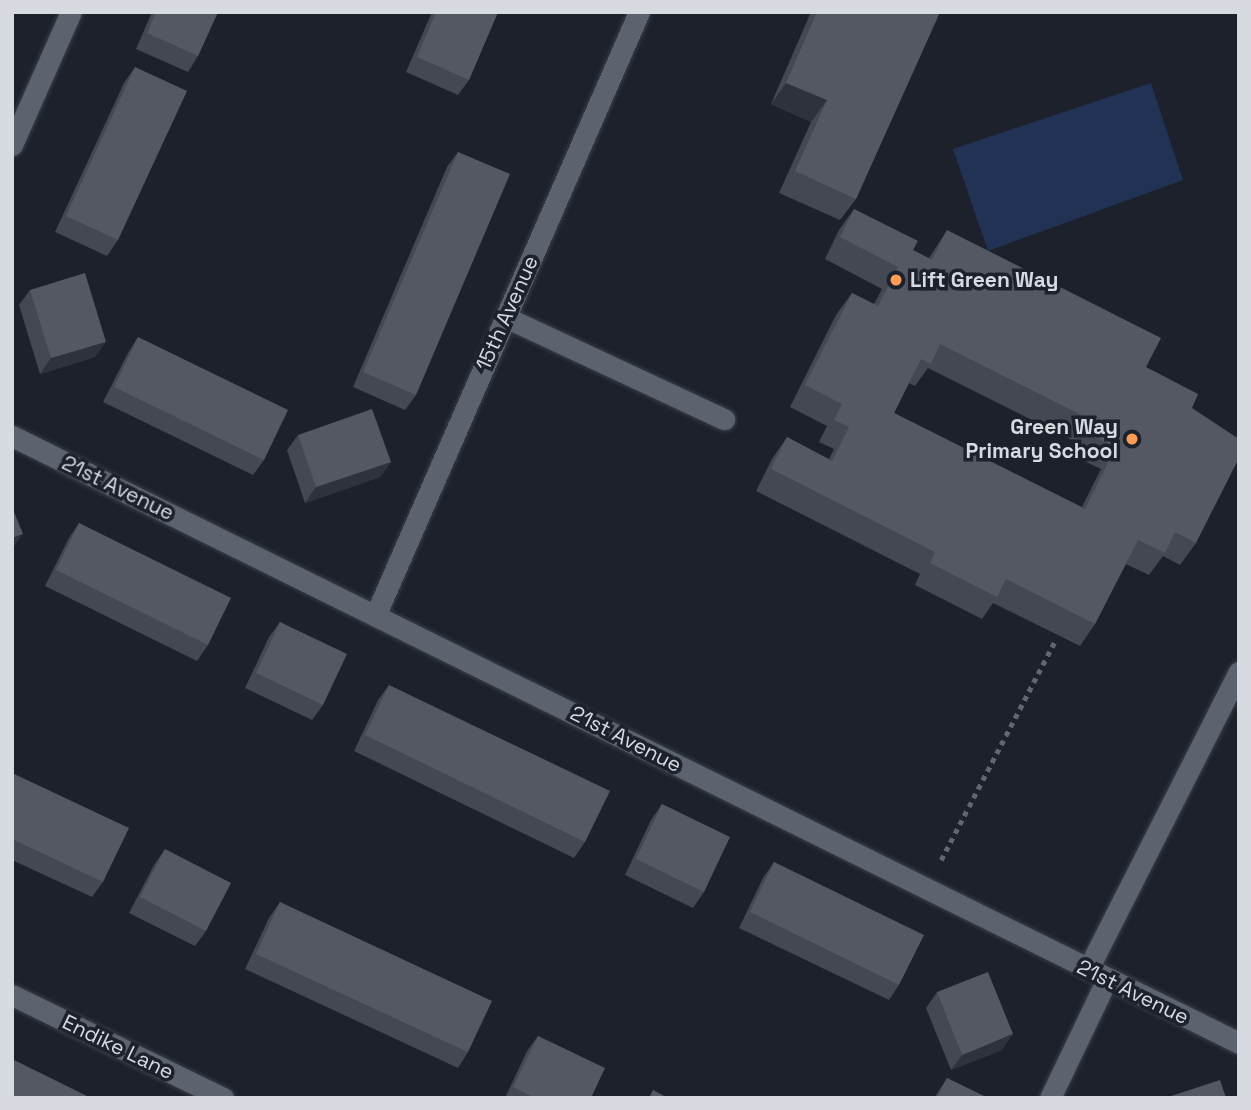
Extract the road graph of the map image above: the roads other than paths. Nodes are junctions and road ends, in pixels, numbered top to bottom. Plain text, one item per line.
1 (71, 12) edge
2 (639, 12) edge
3 (12, 145) edge
4 (505, 317) junction
5 (724, 419) dead end
6 (12, 436) edge
7 (376, 614) junction
8 (1239, 672) edge
9 (1098, 974) junction
10 (12, 995) edge
11 (1239, 1043) edge
12 (223, 1098) edge
13 (1051, 1098) edge

1 - 3 street
2 - 4 street, 15th Avenue
4 - 5 street
4 - 7 street, 15th Avenue
6 - 7 street, 21st Avenue
7 - 9 street, 21st Avenue
8 - 9 street
9 - 11 street, 21st Avenue
9 - 13 street
10 - 12 street, Endike Lane

